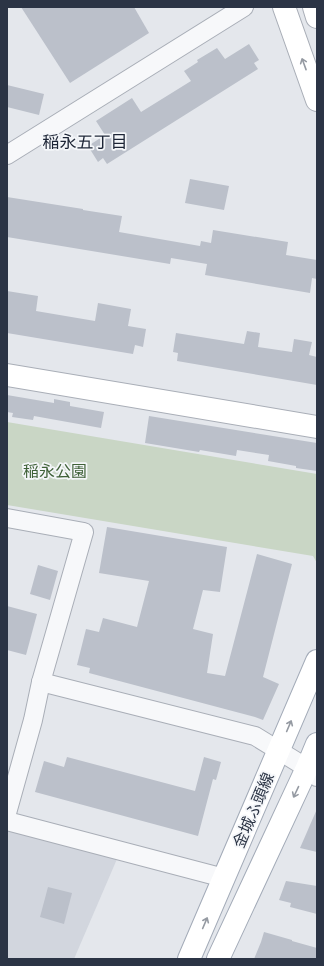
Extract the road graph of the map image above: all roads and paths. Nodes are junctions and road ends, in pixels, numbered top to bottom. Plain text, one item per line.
1 (244, 7) edge
2 (284, 7) edge
3 (314, 7) edge
4 (317, 17) edge
5 (317, 100) edge
6 (7, 155) edge
7 (7, 375) edge
8 (317, 427) edge
9 (7, 518) edge
10 (317, 661) edge
11 (41, 682) junction
12 (317, 744) edge
13 (279, 750) junction
14 (312, 772) edge
15 (7, 813) edge
16 (7, 821) edge
17 (224, 878) junction
18 (189, 959) edge
19 (218, 959) edge

1 - 6 street
5 -> 2 main road
3 - 4 main road
7 - 8 main road
9 - 11 street
13 -> 10 main road, 金城ふ頭線
11 - 13 street
11 - 15 street
12 - 14 main road, 金城ふ頭線
13 - 14 street
13 - 17 main road, 金城ふ頭線
14 -> 19 main road, 金城ふ頭線
16 - 17 street
18 -> 17 main road, 金城ふ頭線

